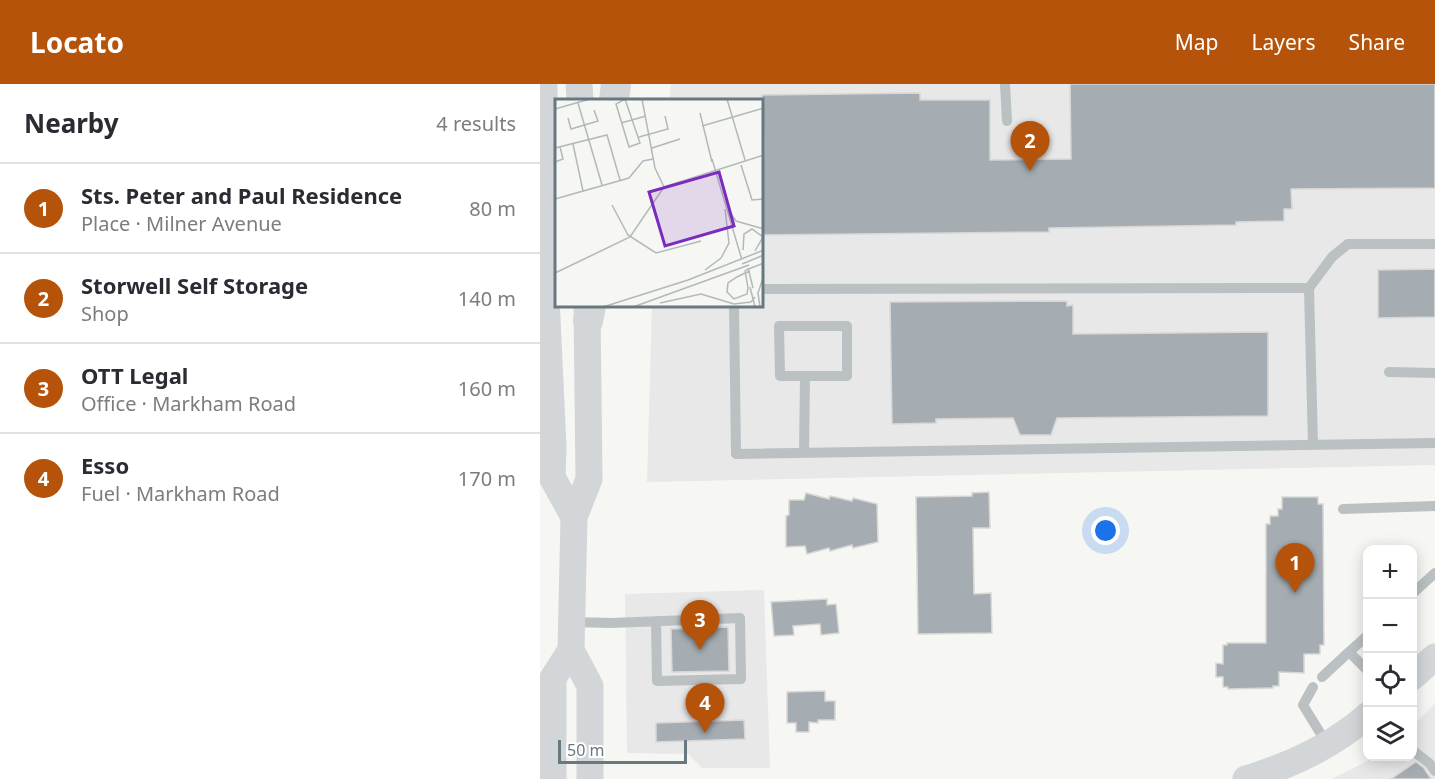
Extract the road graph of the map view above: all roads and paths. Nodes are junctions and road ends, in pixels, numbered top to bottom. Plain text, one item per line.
1 (544, 84) edge
2 (579, 84) edge
3 (616, 84) edge
4 (1005, 84) edge
5 (580, 99) edge
6 (614, 99) edge
7 (1007, 121) dead end
8 (540, 243) edge
9 (1435, 244) edge
10 (545, 276) junction
11 (1309, 288) junction
12 (764, 289) edge
13 (734, 308) edge
14 (589, 311) edge
15 (1389, 372) dead end
16 (1435, 373) edge
17 (805, 376) junction
18 (1435, 442) edge
19 (1313, 445) junction
20 (804, 453) junction
21 (1435, 506) edge
22 (1343, 509) dead end
23 (574, 517) junction
24 (1435, 573) edge
25 (1417, 590) edge
26 (656, 621) junction
27 (572, 622) junction
28 (1363, 639) edge
29 (571, 650) junction
30 (1349, 652) junction
31 (1435, 657) edge
32 (1363, 666) edge
33 (1417, 673) edge
34 (1322, 677) dead end
35 (1313, 687) dead end
36 (1363, 721) edge
37 (1327, 744) junction
38 (1417, 753) edge
39 (1435, 771) edge
40 (553, 779) edge
41 (590, 779) edge
42 (1246, 779) edge

1 - 10 main road
2 - 5 main road
3 - 6 highway
4 - 7 lane
8 - 10 highway
9 - 11 lane
10 - 23 main road
11 - 12 lane
11 - 19 lane
13 - 20 lane
14 - 23 main road
15 - 16 lane
17 - 17 lane
17 - 20 lane
18 - 19 lane
19 - 20 lane
21 - 22 lane
23 - 27 main road
24 - 25 lane
26 - 26 lane
26 - 27 lane
27 - 29 main road
28 - 30 lane
29 - 40 main road
29 - 41 main road
30 - 32 lane
30 - 34 lane
31 - 33 main road
35 - 37 lane
36 - 37 main road
37 - 42 main road
38 - 39 lane

